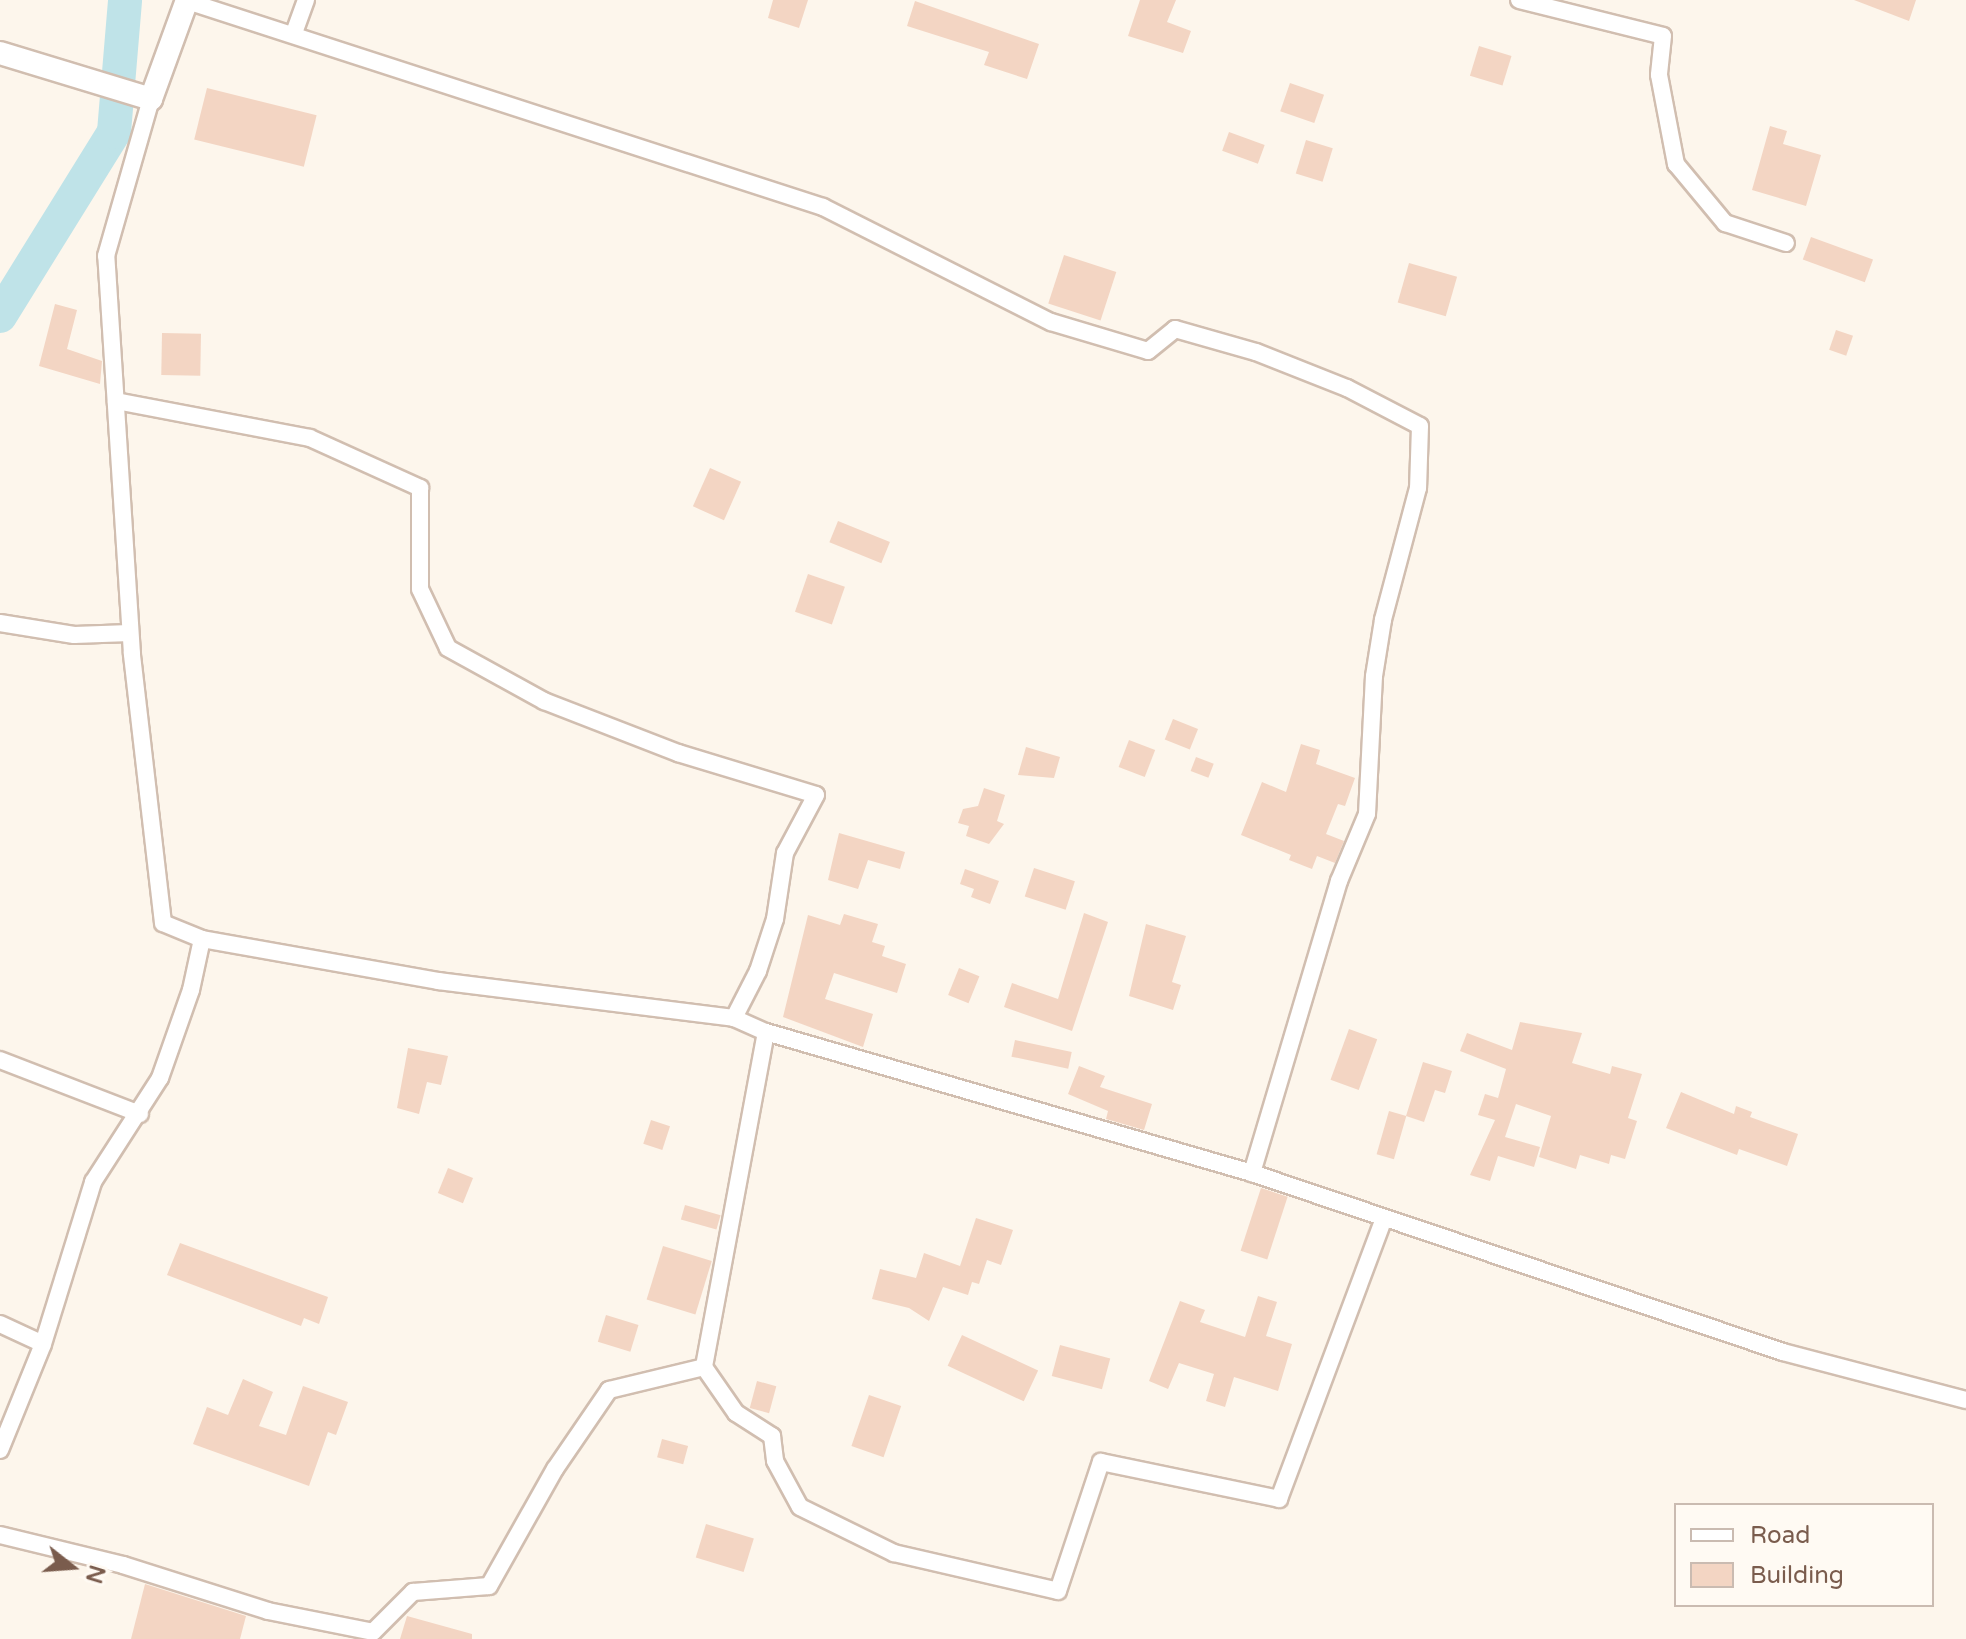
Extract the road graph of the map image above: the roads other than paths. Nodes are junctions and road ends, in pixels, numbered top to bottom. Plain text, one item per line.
1 (187, 0) edge
2 (306, 0) edge
3 (1519, 0) edge
4 (294, 33) junction
5 (0, 53) edge
6 (151, 99) junction
7 (1786, 243) dead end
8 (116, 401) junction
9 (0, 623) edge
10 (130, 633) junction
11 (202, 939) junction
12 (734, 1018) junction
13 (766, 1032) junction
14 (0, 1060) edge
15 (140, 1114) junction
16 (1252, 1173) junction
17 (1384, 1218) junction
18 (0, 1324) edge
19 (43, 1344) junction
20 (704, 1367) junction
21 (1966, 1400) edge
22 (0, 1450) edge
23 (0, 1535) edge

1 - 4 street
1 - 6 main road
2 - 4 street
3 - 7 street
4 - 16 street
5 - 6 main road
6 - 8 street
8 - 10 street
8 - 12 street
9 - 10 street
10 - 11 street
11 - 12 street
11 - 15 street
12 - 13 street
13 - 16 street
13 - 20 street
14 - 15 street
15 - 19 street
16 - 17 street
17 - 20 street
17 - 21 street
18 - 19 street
19 - 22 street
20 - 23 street

